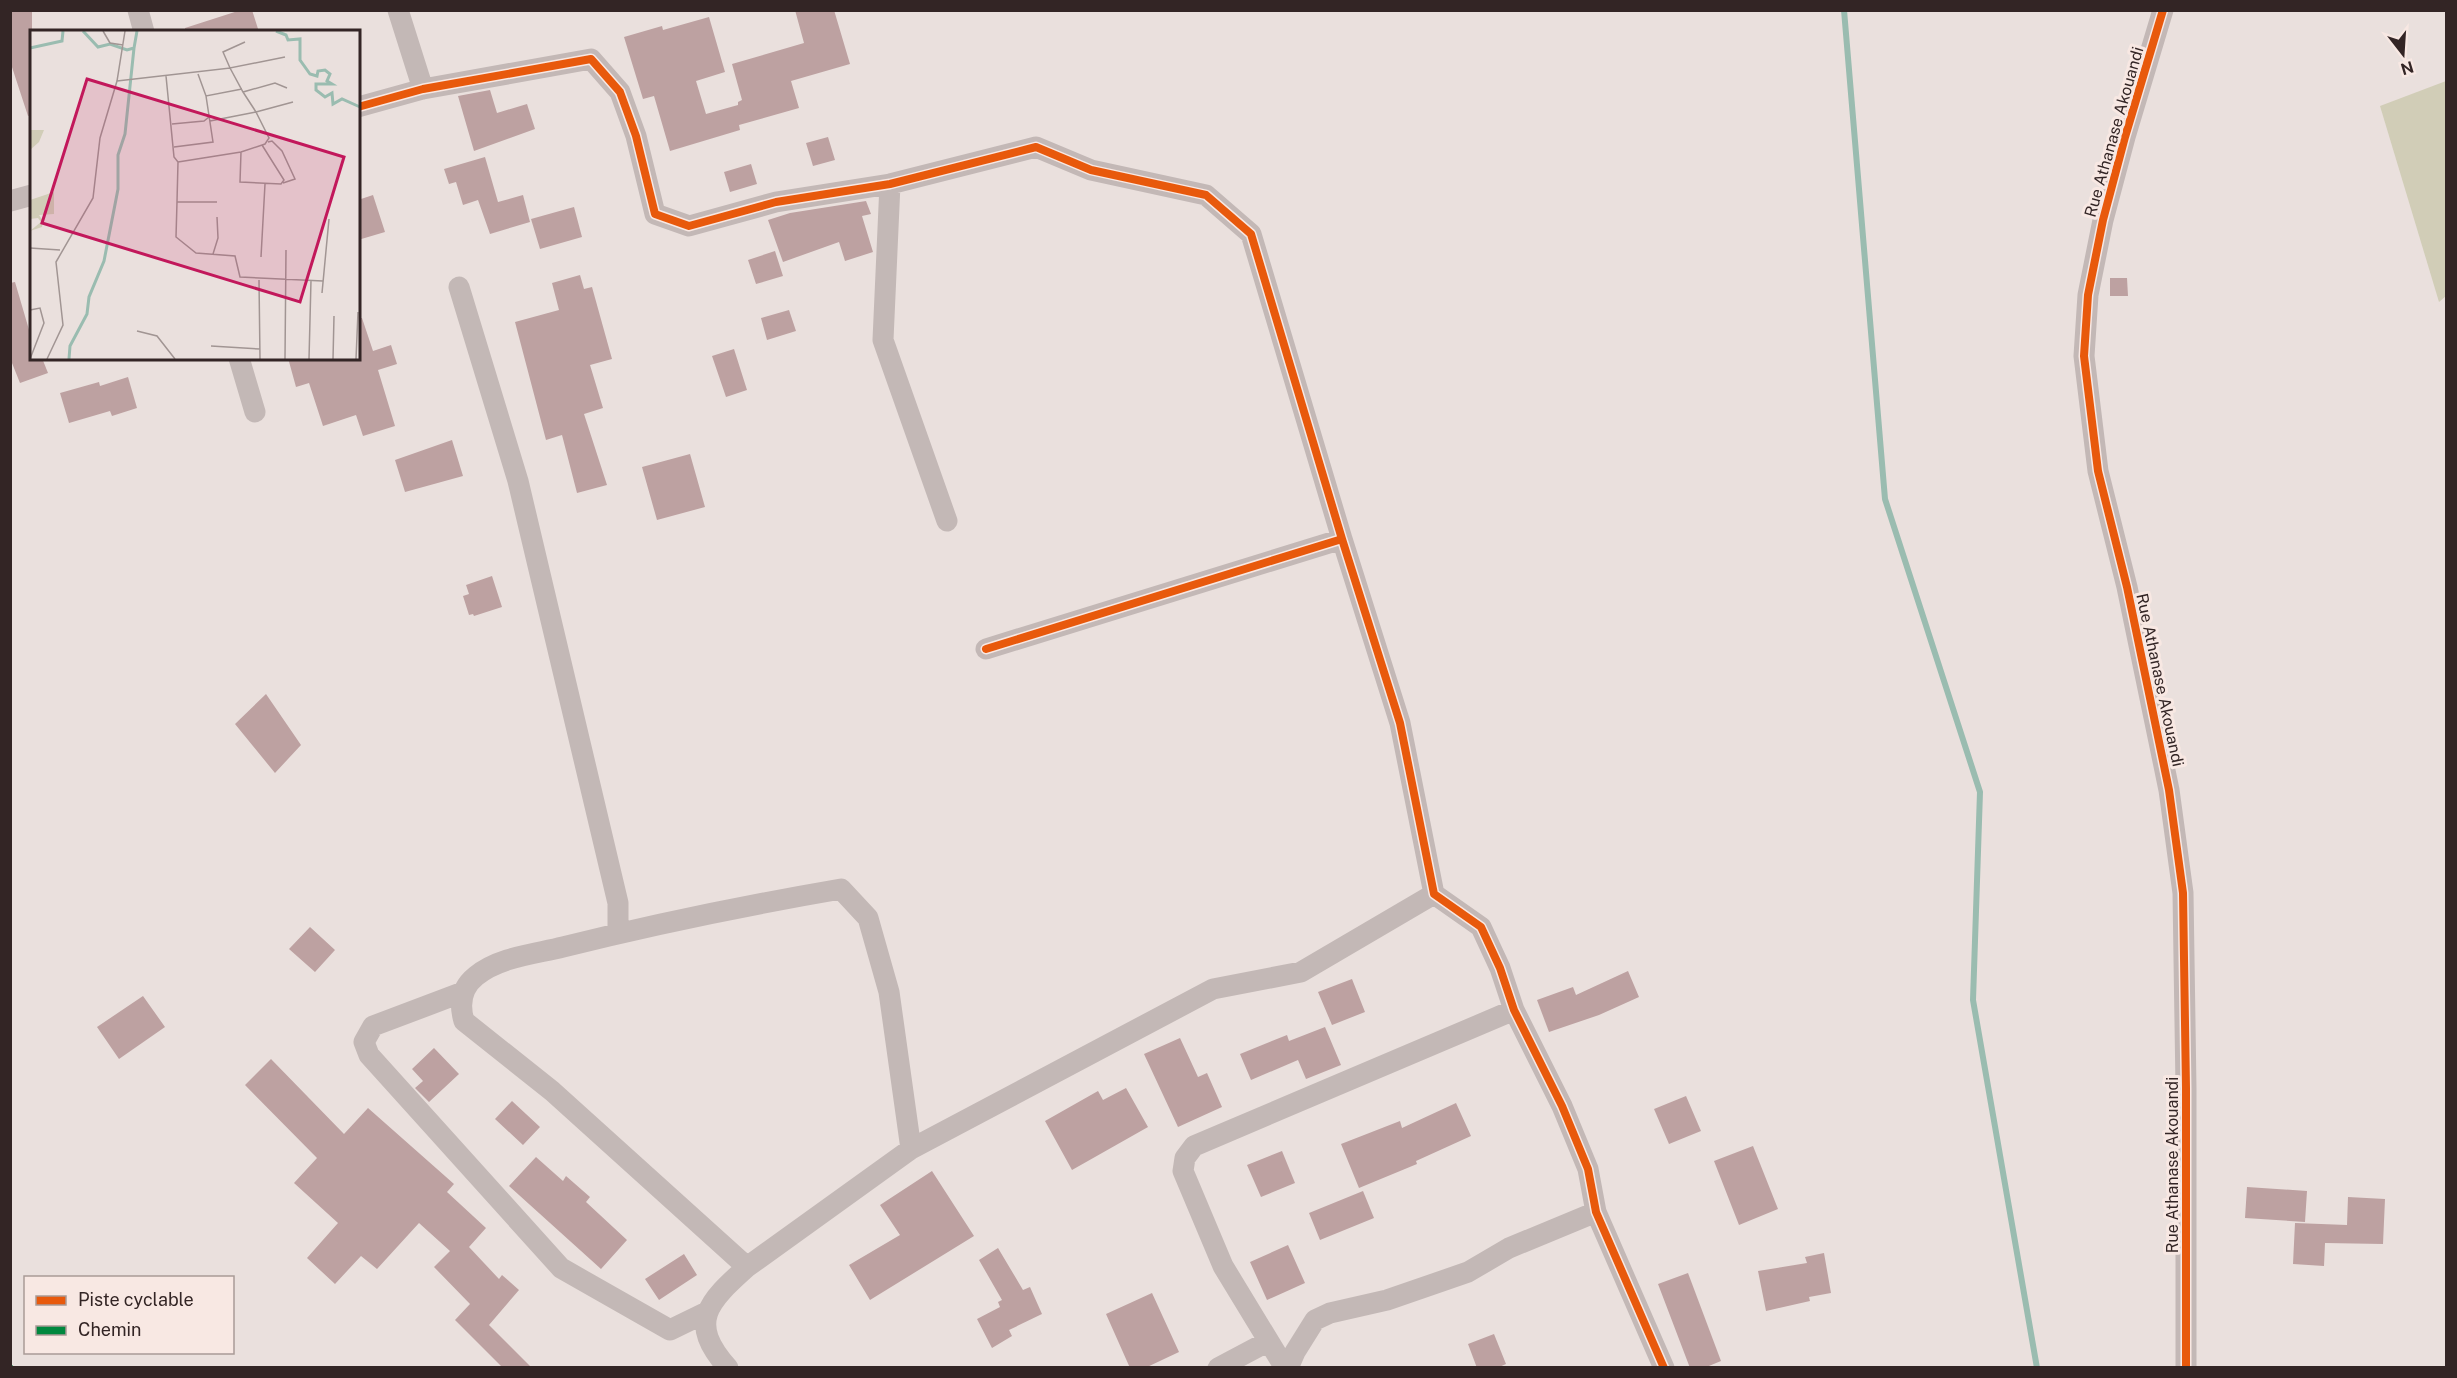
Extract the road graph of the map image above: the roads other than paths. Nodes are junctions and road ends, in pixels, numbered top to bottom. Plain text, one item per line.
1 (138, 10) edge
2 (398, 10) edge
3 (2163, 10) edge
4 (143, 30) edge
5 (423, 89) junction
6 (360, 106) edge
7 (890, 184) junction
8 (30, 196) edge
9 (10, 201) edge
10 (459, 287) dead end
11 (240, 360) edge
12 (255, 412) dead end
13 (947, 521) dead end
14 (1342, 539) junction
15 (986, 649) dead end
16 (1434, 894) junction
17 (618, 933) junction
18 (463, 992) junction
19 (1514, 1010) junction
20 (911, 1149) junction
21 (1596, 1212) junction
22 (747, 1267) junction
23 (707, 1312) junction
24 (1267, 1342) junction
25 (728, 1368) edge
26 (1218, 1368) edge
27 (1287, 1368) edge
28 (1664, 1368) edge
29 (2186, 1368) edge

1 - 4 street
2 - 5 street
3 - 29 street, Rue Athanase Akouandi
5 - 6 street
5 - 7 street
7 - 13 street
7 - 14 street
8 - 9 street
10 - 17 street
11 - 12 street
14 - 15 street
14 - 16 street
16 - 19 street
16 - 20 street
17 - 18 street
17 - 20 street
18 - 22 street
18 - 23 street
19 - 21 street
19 - 24 street
20 - 22 street
21 - 27 street
21 - 28 street
22 - 23 street
23 - 25 street
24 - 26 street
24 - 27 street

